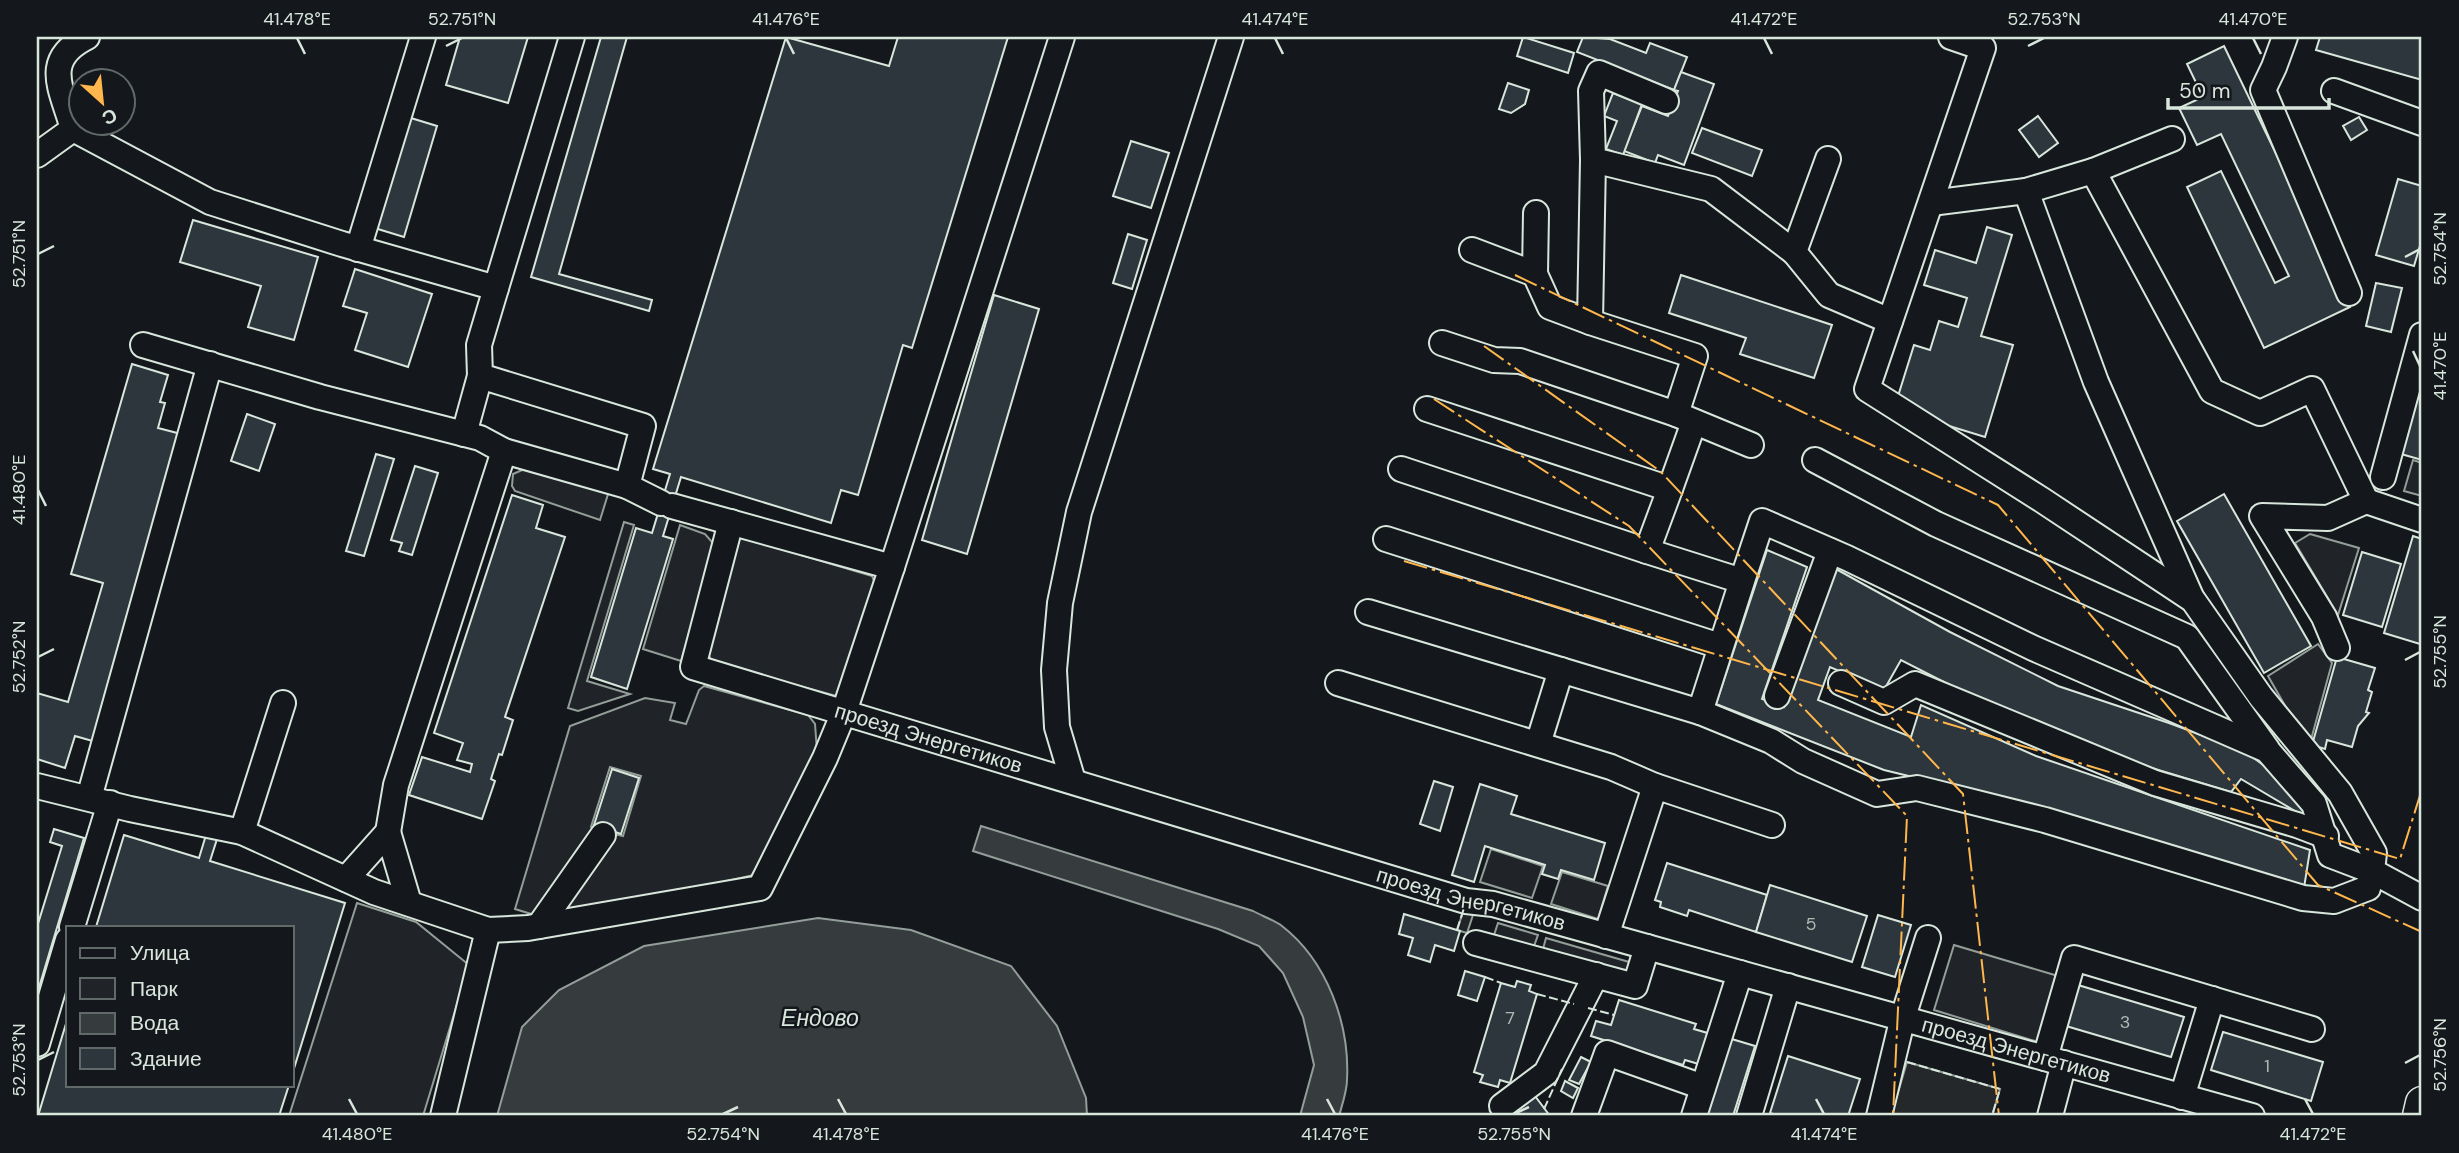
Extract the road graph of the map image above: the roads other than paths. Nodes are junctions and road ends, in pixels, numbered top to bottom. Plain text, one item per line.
1 (87, 37) edge
2 (423, 37) edge
3 (572, 37) edge
4 (1062, 37) edge
5 (1231, 37) edge
6 (1951, 37) edge
7 (2285, 37) edge
8 (2334, 91) dead end
9 (1666, 101) dead end
10 (66, 103) edge
11 (2422, 123) edge
12 (66, 134) edge
13 (86, 136) edge
14 (2172, 139) dead end
15 (37, 155) edge
16 (1828, 159) dead end
17 (1593, 160) junction
18 (2093, 171) junction
19 (2026, 191) junction
20 (1931, 203) junction
21 (1536, 213) dead end
22 (358, 249) junction
23 (1472, 250) dead end
24 (1794, 252) junction
25 (1535, 274) junction
26 (496, 288) junction
27 (2349, 293) dead end
28 (1890, 321) junction
29 (1590, 322) junction
30 (2422, 335) edge
31 (1442, 343) dead end
32 (143, 345) dead end
33 (210, 364) junction
34 (481, 376) junction
35 (1427, 409) dead end
36 (1685, 418) junction
37 (464, 434) junction
38 (1751, 446) dead end
39 (504, 451) junction
40 (1815, 460) dead end
41 (1401, 469) dead end
42 (2383, 477) dead end
43 (627, 486) junction
44 (1670, 489) junction
45 (2366, 501) junction
46 (2422, 520) edge
47 (731, 522) junction
48 (1386, 539) dead end
49 (1647, 551) junction
50 (1830, 551) junction
51 (892, 567) junction
52 (1742, 581) junction
53 (2193, 600) junction
54 (1367, 612) dead end
55 (1720, 646) junction
56 (2337, 648) dead end
57 (1561, 670) junction
58 (1338, 683) dead end
59 (1840, 683) dead end
60 (1777, 696) dead end
61 (283, 703) dead end
62 (844, 712) junction
63 (1700, 712) junction
64 (1538, 744) junction
65 (2267, 750) junction
66 (1073, 781) junction
67 (37, 786) edge
68 (1655, 786) junction
69 (99, 801) junction
70 (1772, 825) dead end
71 (242, 832) junction
72 (388, 832) junction
73 (603, 835) dead end
74 (2326, 836) junction
75 (2372, 871) junction
76 (346, 879) junction
77 (2422, 898) edge
78 (409, 904) junction
79 (72, 926) edge
80 (539, 926) junction
81 (488, 930) junction
82 (1606, 936) junction
83 (1928, 938) dead end
84 (1476, 943) dead end
85 (66, 947) edge
86 (1647, 947) junction
87 (1740, 972) junction
88 (1596, 975) junction
89 (1788, 986) junction
90 (2212, 999) junction
91 (1903, 1017) junction
92 (2312, 1029) dead end
93 (37, 1044) edge
94 (2055, 1060) junction
95 (1703, 1087) junction
96 (2182, 1097) junction
97 (1502, 1106) dead end
98 (443, 1116) edge
99 (1584, 1116) edge
100 (1694, 1116) edge
101 (1749, 1116) edge
102 (1879, 1116) edge
103 (2050, 1116) edge
104 (2252, 1116) edge

1 - 10 street
2 - 22 street
3 - 26 street
4 - 51 street
5 - 66 street
6 - 20 street
7 - 27 street
8 - 11 street
9 - 17 street
12 - 15 street
13 - 22 street
14 - 18 street
16 - 24 street
17 - 24 street
17 - 29 street
18 - 19 street
18 - 45 street
19 - 20 street
19 - 53 street
20 - 28 street
21 - 25 street
22 - 26 street
23 - 25 street
24 - 28 street
25 - 29 street
26 - 34 street
28 - 53 street
29 - 36 street
30 - 42 street
31 - 36 street
32 - 33 street
33 - 37 street
33 - 69 street
34 - 37 street
34 - 43 street
35 - 44 street
36 - 38 street
36 - 44 street
37 - 39 street
39 - 43 street
39 - 72 street
40 - 65 street
41 - 49 street
43 - 47 street
44 - 49 street
45 - 46 street
45 - 56 street
47 - 51 street
47 - 62 street, проезд Энергетиков
48 - 55 street
49 - 52 street
50 - 52 street
50 - 60 street
50 - 65 street
51 - 62 street
52 - 55 street
53 - 75 street
54 - 57 street
55 - 63 street
57 - 63 street
57 - 64 street
58 - 64 street
59 - 74 street
61 - 71 street
62 - 66 street, проезд Энергетиков
62 - 80 street
63 - 75 street
64 - 68 street
65 - 74 street
66 - 82 street, проезд Энергетиков
67 - 69 street
68 - 70 street
68 - 82 street
69 - 71 street
69 - 79 street
71 - 76 street
72 - 76 street
72 - 78 street
73 - 80 street
74 - 75 street
75 - 77 street
76 - 78 street
78 - 81 street
80 - 81 street
81 - 98 street
82 - 86 street, проезд Энергетиков
83 - 91 street
84 - 88 street
85 - 93 street
86 - 87 street, проезд Энергетиков
86 - 88 street
87 - 89 street, проезд Энергетиков
87 - 95 street
88 - 97 street
89 - 91 street, проезд Энергетиков
89 - 101 street
90 - 92 street
90 - 94 street
90 - 96 street
91 - 94 street, проезд Энергетиков
91 - 102 street
94 - 96 street, проезд Энергетиков
94 - 103 street
95 - 99 street
95 - 100 street
96 - 104 street, проезд Энергетиков

